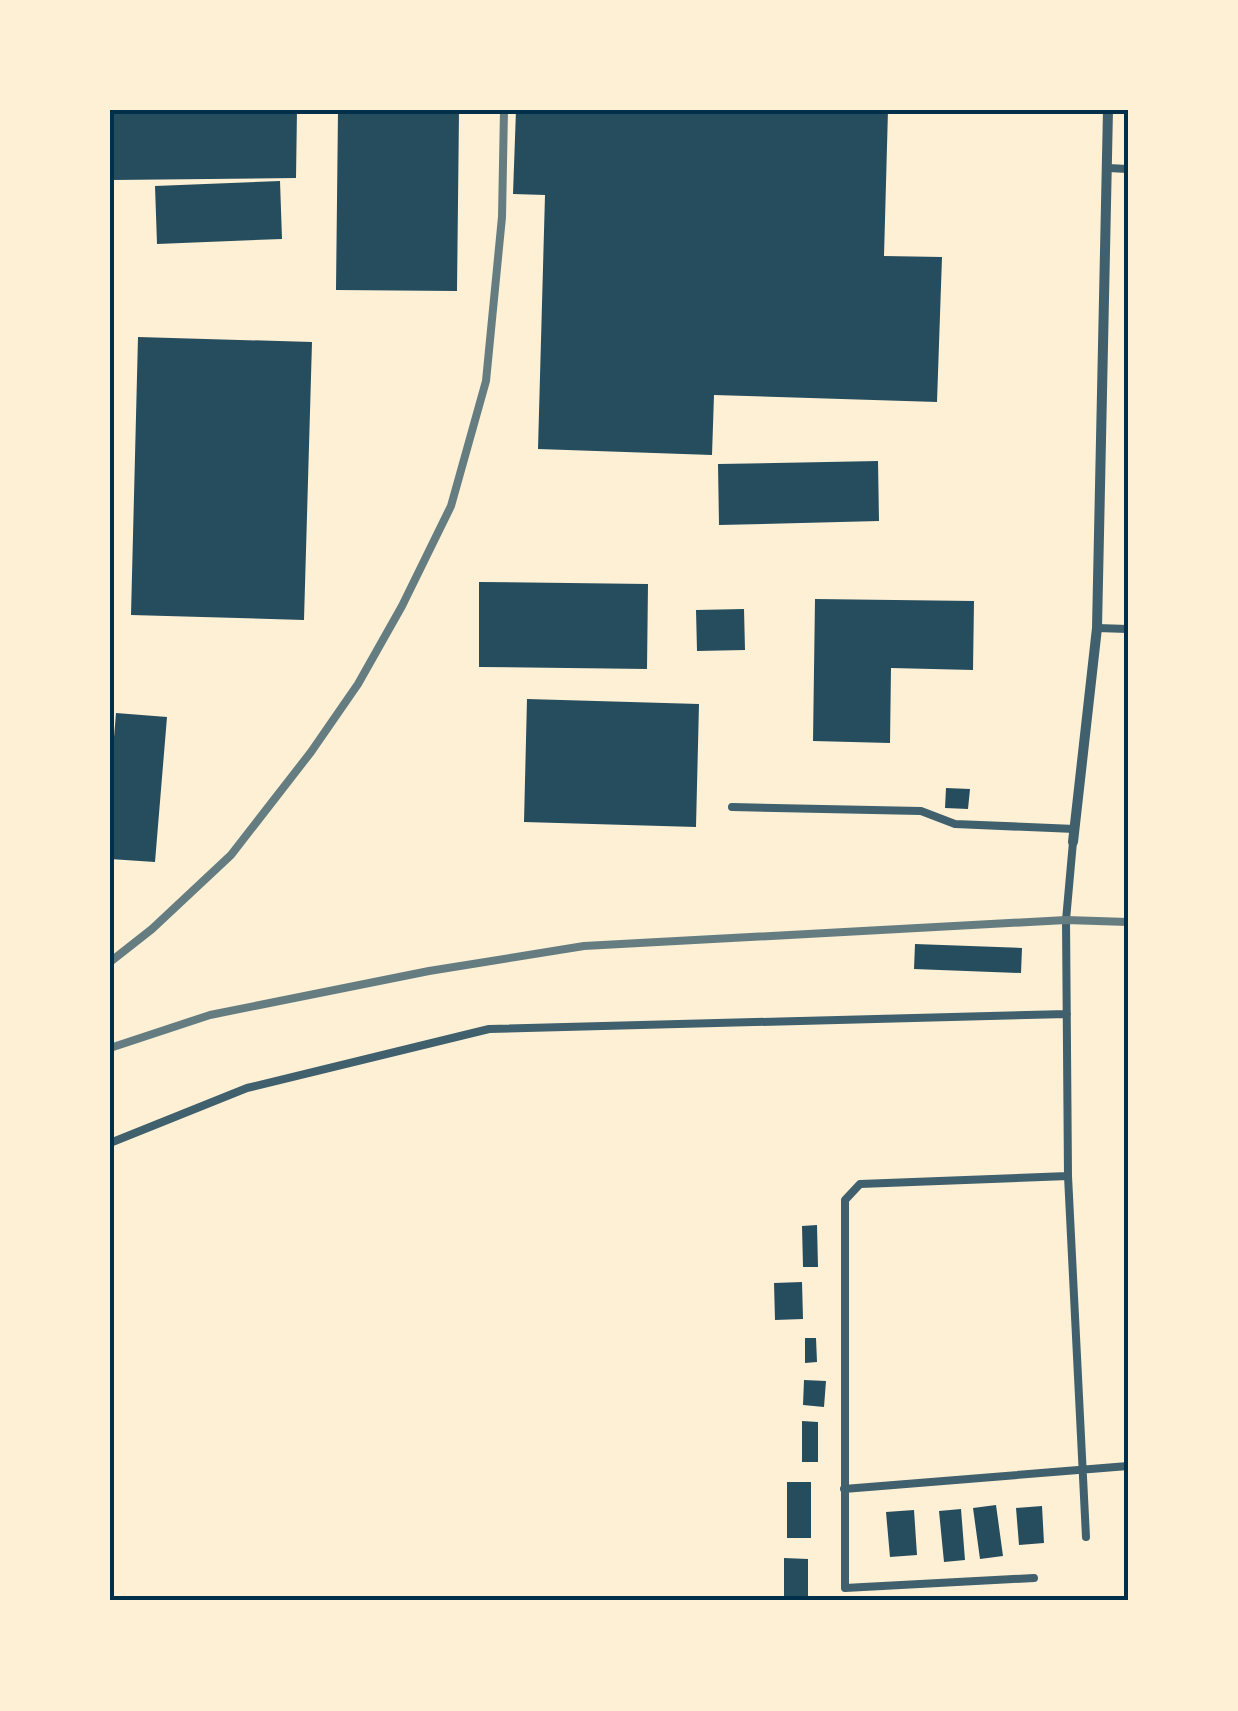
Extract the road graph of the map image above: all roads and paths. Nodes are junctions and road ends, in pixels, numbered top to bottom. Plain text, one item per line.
1 (1108, 110) edge
2 (1108, 168) junction
3 (1128, 169) edge
4 (1097, 628) junction
5 (1128, 629) edge
6 (732, 807) dead end
7 (1075, 829) junction
8 (1074, 842) joint
9 (1067, 1014) junction
10 (110, 1143) edge
11 (1068, 1176) junction
12 (1128, 1466) edge
13 (1082, 1470) junction
14 (844, 1490) junction
15 (1086, 1537) dead end
16 (1034, 1578) dead end

1 - 2 street
2 - 3 lane
2 - 4 street
4 - 5 lane
4 - 7 street
6 - 7 lane
7 - 8 street
8 - 9 lane
9 - 10 lane
9 - 11 lane
11 - 13 lane
11 - 14 lane
12 - 13 lane
13 - 14 lane
13 - 15 lane
14 - 16 lane

